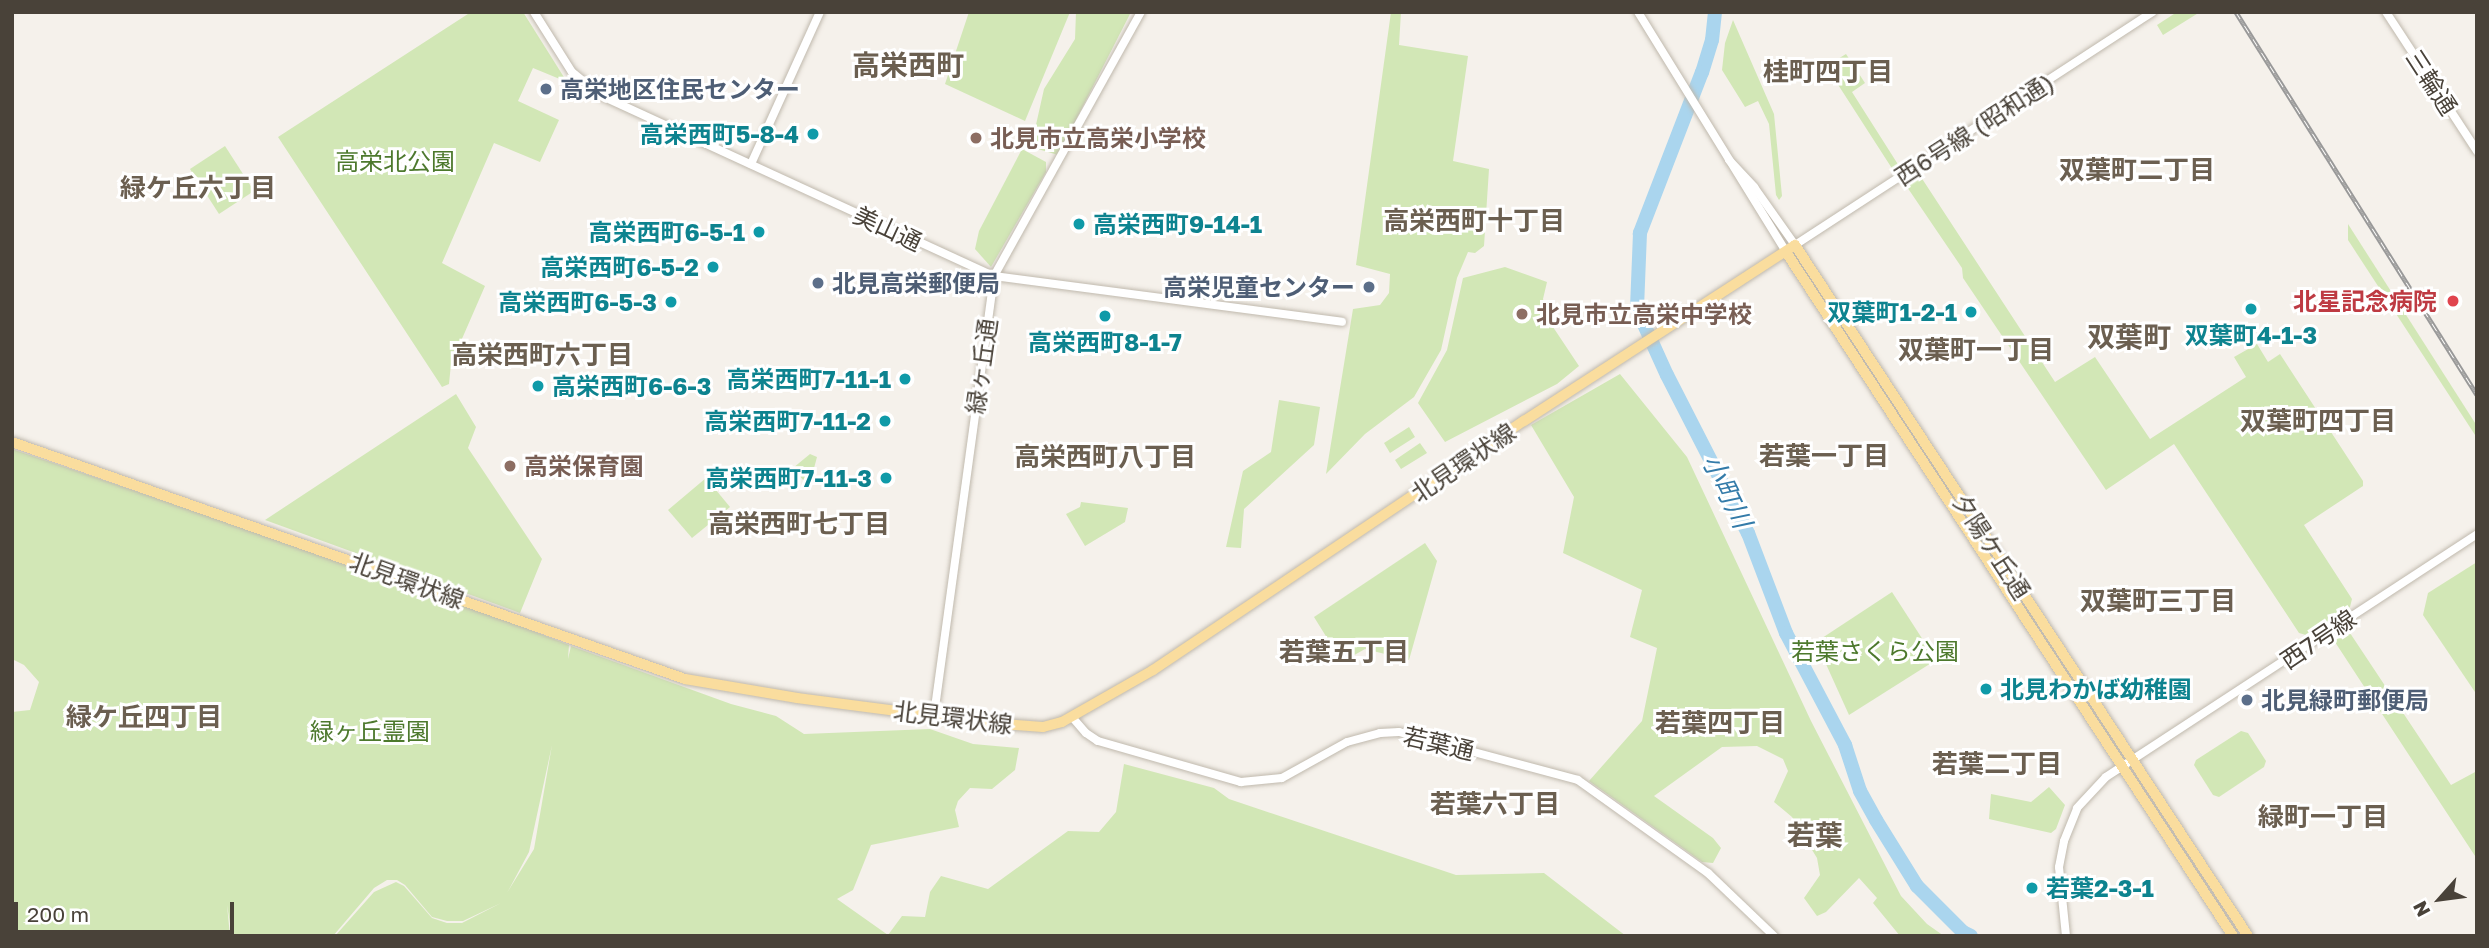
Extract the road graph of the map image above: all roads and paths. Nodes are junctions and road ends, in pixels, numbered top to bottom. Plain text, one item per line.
1 (534, 12) edge
2 (820, 12) edge
3 (1141, 12) edge
4 (1639, 12) edge
5 (2153, 12) edge
6 (2386, 12) edge
7 (2477, 152) edge
8 (1729, 160) junction
9 (751, 164) junction
10 (1795, 245) junction
11 (1786, 252) junction
12 (994, 276) junction
13 (1342, 322) dead end
14 (12, 442) edge
15 (2477, 534) edge
16 (934, 715) junction
17 (1072, 717) junction
18 (2127, 763) junction
19 (1774, 936) edge
20 (2066, 936) edge
21 (2233, 936) edge
22 (2248, 936) edge

1 - 9 street, 美山通
2 - 9 street
3 - 12 street, 緑ヶ丘通
4 - 8 street, 夕陽ケ丘通
5 - 10 street, 西6号線 (昭和通)
6 - 7 street, 三輪通
8 - 10 street, 夕陽ケ丘通
8 - 11 street, 夕陽ケ丘通
9 - 12 street, 美山通
10 - 11 main road, 北見環状線
10 - 18 main road, 夕陽ケ丘通
11 - 17 main road, 北見環状線
11 - 18 main road, 夕陽ケ丘通
12 - 13 street, 美山通
12 - 16 street, 緑ヶ丘通
14 - 16 main road, 北見環状線
15 - 18 street, 西7号線
16 - 17 main road, 北見環状線
17 - 19 street, 若葉通
18 - 20 street
18 - 21 main road, 夕陽ケ丘通
18 - 22 main road, 夕陽ケ丘通

